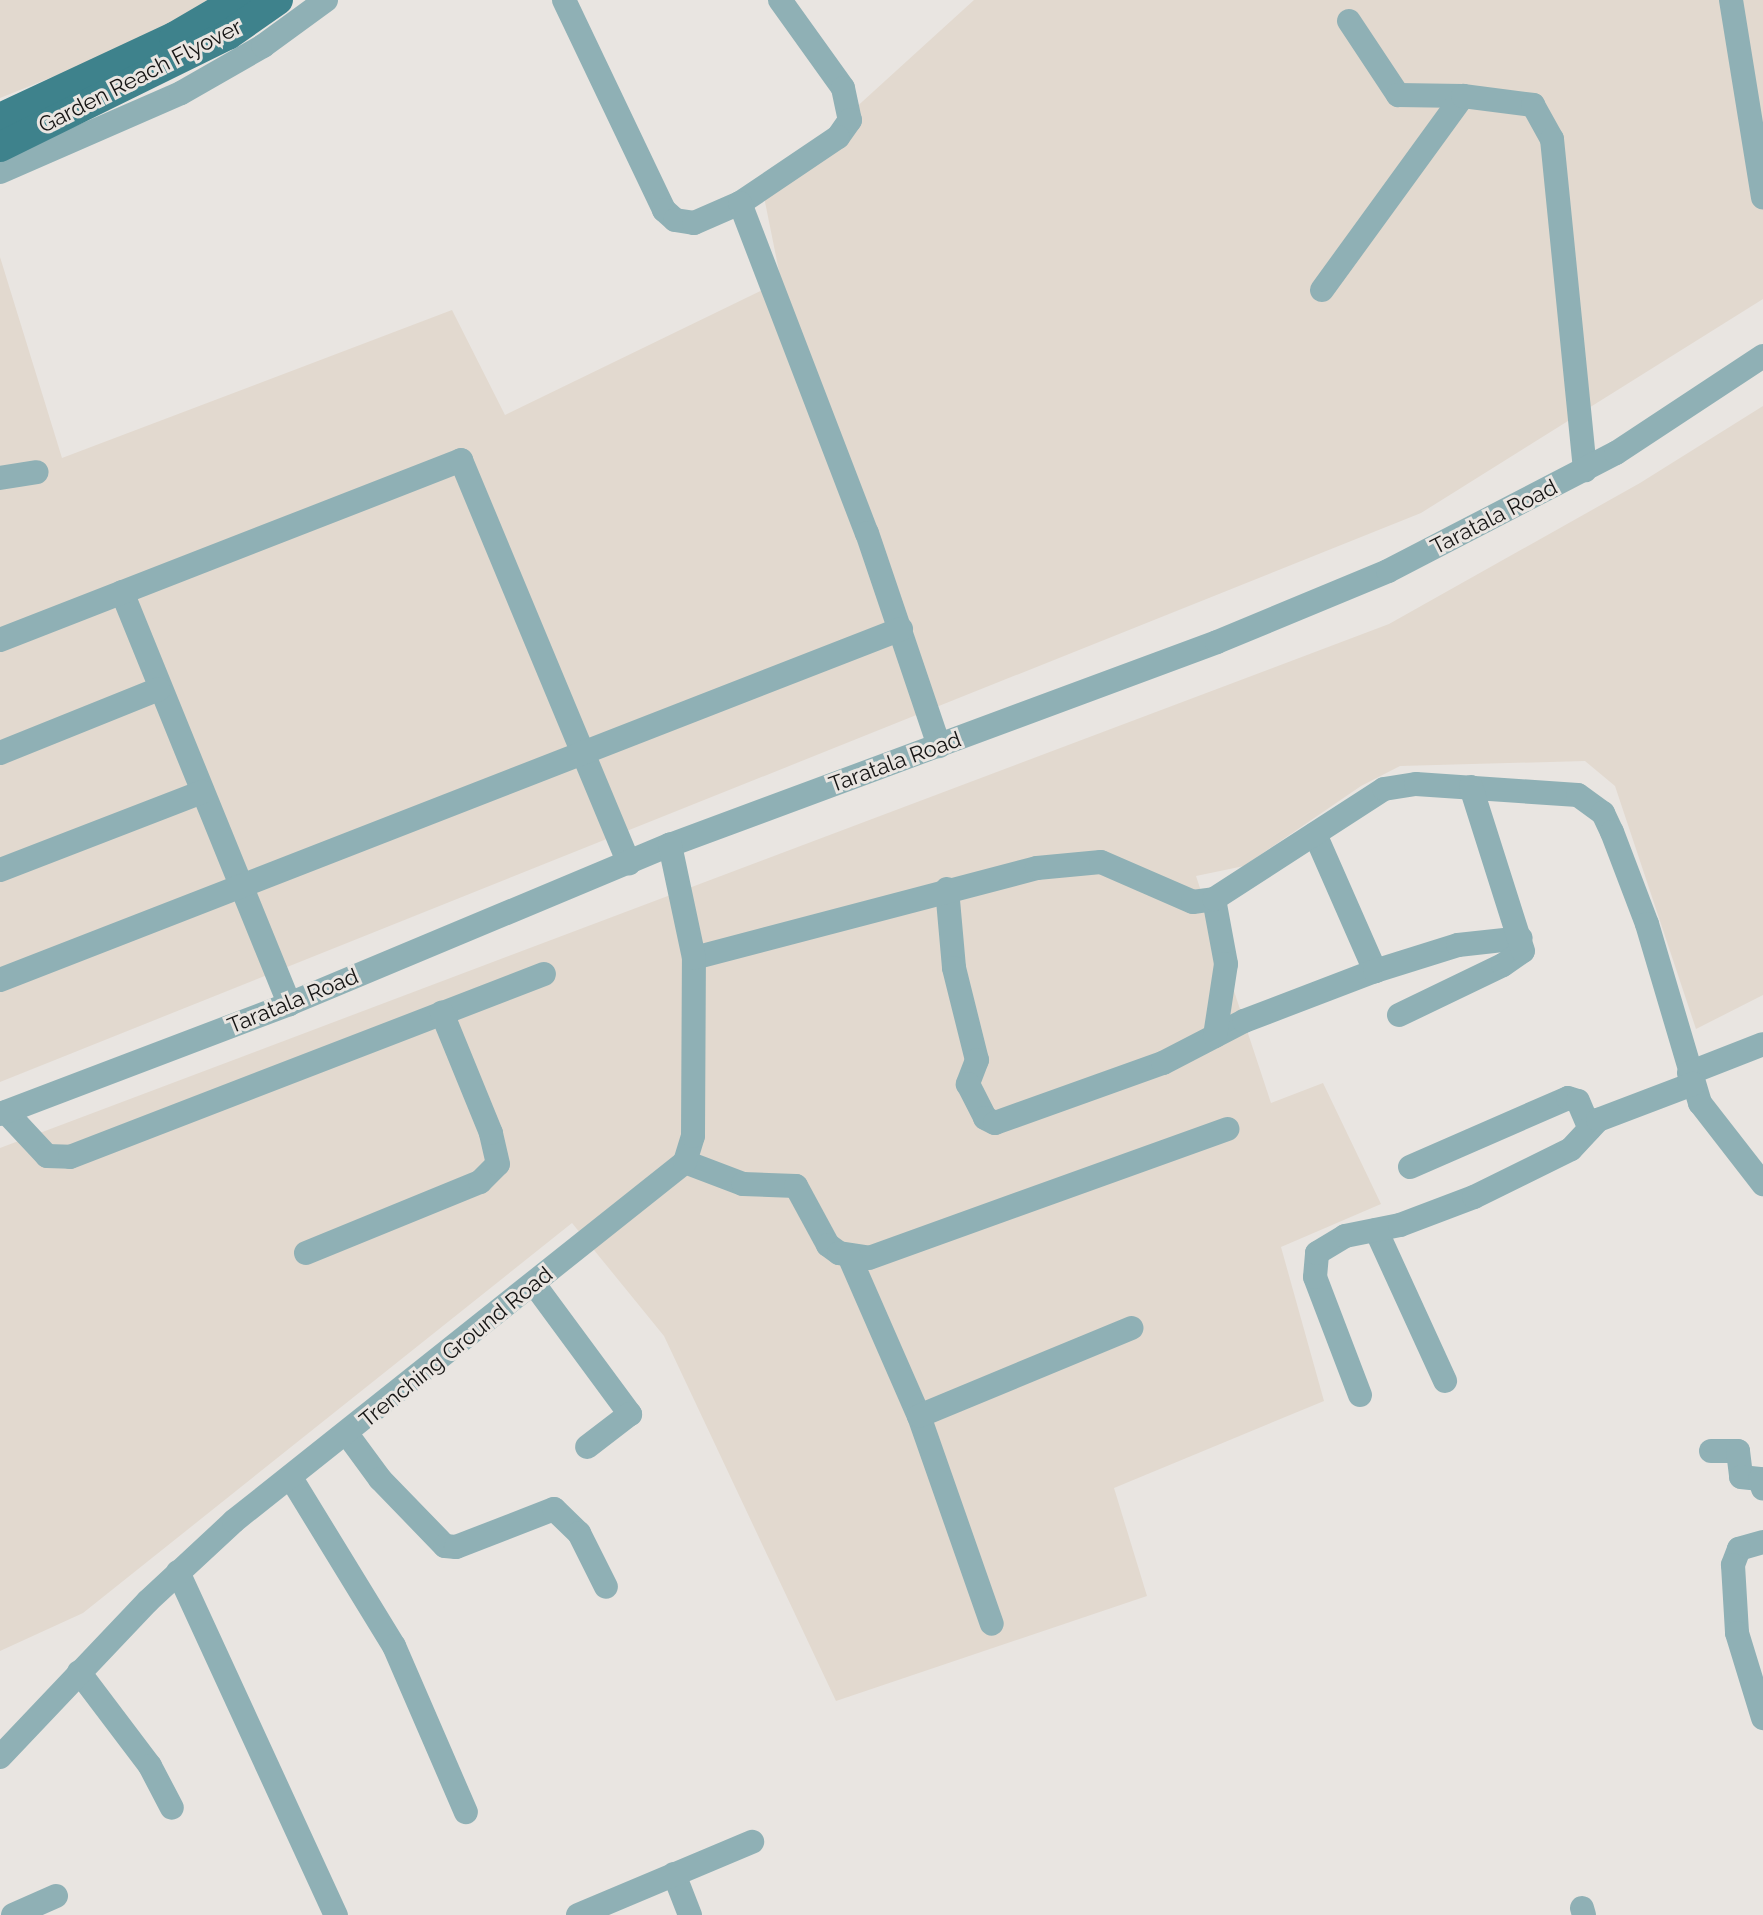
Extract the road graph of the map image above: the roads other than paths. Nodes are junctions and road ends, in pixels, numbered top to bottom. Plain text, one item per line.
1 (237, 0) edge
2 (278, 0) edge
3 (326, 0) edge
4 (564, 0) edge
5 (780, 0) edge
6 (1731, 0) edge
7 (1349, 21) dead end
8 (1463, 96) junction
9 (33, 116) junction
10 (0, 118) edge
11 (0, 147) edge
12 (0, 172) edge
13 (1763, 197) edge
14 (740, 203) junction
15 (1322, 290) dead end
16 (1763, 356) edge
17 (1585, 470) junction
18 (37, 472) dead end
19 (0, 478) edge
20 (122, 592) junction
21 (901, 629) junction
22 (0, 640) edge
23 (159, 689) junction
24 (939, 746) junction
25 (583, 750) junction
26 (0, 753) edge
27 (1471, 787) junction
28 (202, 792) junction
29 (1315, 834) junction
30 (670, 845) junction
31 (629, 863) junction
32 (0, 870) edge
33 (243, 888) junction
34 (947, 889) junction
35 (1214, 899) junction
36 (1521, 938) junction
37 (694, 958) junction
38 (1375, 971) junction
39 (544, 974) dead end
40 (0, 980) edge
41 (289, 1004) junction
42 (442, 1013) junction
43 (1399, 1015) dead end
44 (1215, 1036) junction
45 (1763, 1044) edge
46 (1691, 1079) junction
47 (3, 1113) edge
48 (1228, 1129) dead end
49 (1590, 1129) junction
50 (685, 1162) junction
51 (1410, 1167) dead end
52 (1763, 1184) edge
53 (1376, 1230) junction
54 (306, 1253) dead end
55 (849, 1256) junction
56 (534, 1284) junction
57 (1131, 1328) dead end
58 (1445, 1381) dead end
59 (1360, 1395) dead end
60 (919, 1416) junction
61 (347, 1434) junction
62 (587, 1447) dead end
63 (1711, 1451) dead end
64 (291, 1478) junction
65 (1763, 1489) edge
66 (1763, 1542) edge
67 (178, 1572) junction
68 (606, 1587) dead end
69 (992, 1624) dead end
70 (79, 1672) junction
71 (1763, 1718) edge
72 (0, 1757) edge
73 (172, 1808) dead end
74 (466, 1812) dead end
75 (752, 1842) dead end
76 (674, 1874) junction
77 (56, 1896) dead end
78 (13, 1915) edge
79 (336, 1915) edge
80 (578, 1915) edge
81 (690, 1915) edge

1 - 9 main road, Garden Reach Flyover
2 - 9 main road, Garden Reach Flyover
3 - 12 street
4 - 14 street
5 - 14 street
6 - 13 street
7 - 8 street
8 - 15 street
8 - 17 street
9 - 10 main road, Garden Reach Flyover
9 - 11 main road, Garden Reach Flyover
14 - 21 street
16 - 17 street, Taratala Road
17 - 24 street, Taratala Road
18 - 19 street
20 - 22 street
20 - 23 street
20 - 25 street
21 - 24 street
21 - 25 street
23 - 26 street
23 - 28 street
24 - 30 street, Taratala Road
25 - 31 street
25 - 33 street
27 - 29 street
27 - 36 street
27 - 46 street
28 - 32 street
28 - 33 street
29 - 35 street
29 - 38 street
30 - 31 street, Taratala Road
30 - 37 street
31 - 41 street, Taratala Road
33 - 40 street
33 - 41 street
34 - 35 street
34 - 37 street
34 - 44 street
35 - 44 street
36 - 38 street
36 - 43 street
37 - 50 street
38 - 44 street
39 - 42 street
41 - 47 street, Taratala Road
42 - 47 street
42 - 54 street
45 - 46 street
46 - 49 street
46 - 52 street
48 - 55 street
49 - 51 street
49 - 53 street
50 - 55 street
50 - 56 street, Trenching Ground Road
53 - 58 street
53 - 59 street
55 - 60 street
56 - 61 street, Trenching Ground Road
56 - 62 street
57 - 60 street
60 - 69 street
61 - 64 street, Trenching Ground Road
61 - 68 street
63 - 65 street
64 - 67 street, Trenching Ground Road
64 - 74 street
66 - 71 street
67 - 70 street, Trenching Ground Road
67 - 79 street
70 - 72 street, Trenching Ground Road
70 - 73 street
75 - 76 street
76 - 80 street
76 - 81 street
77 - 78 street

